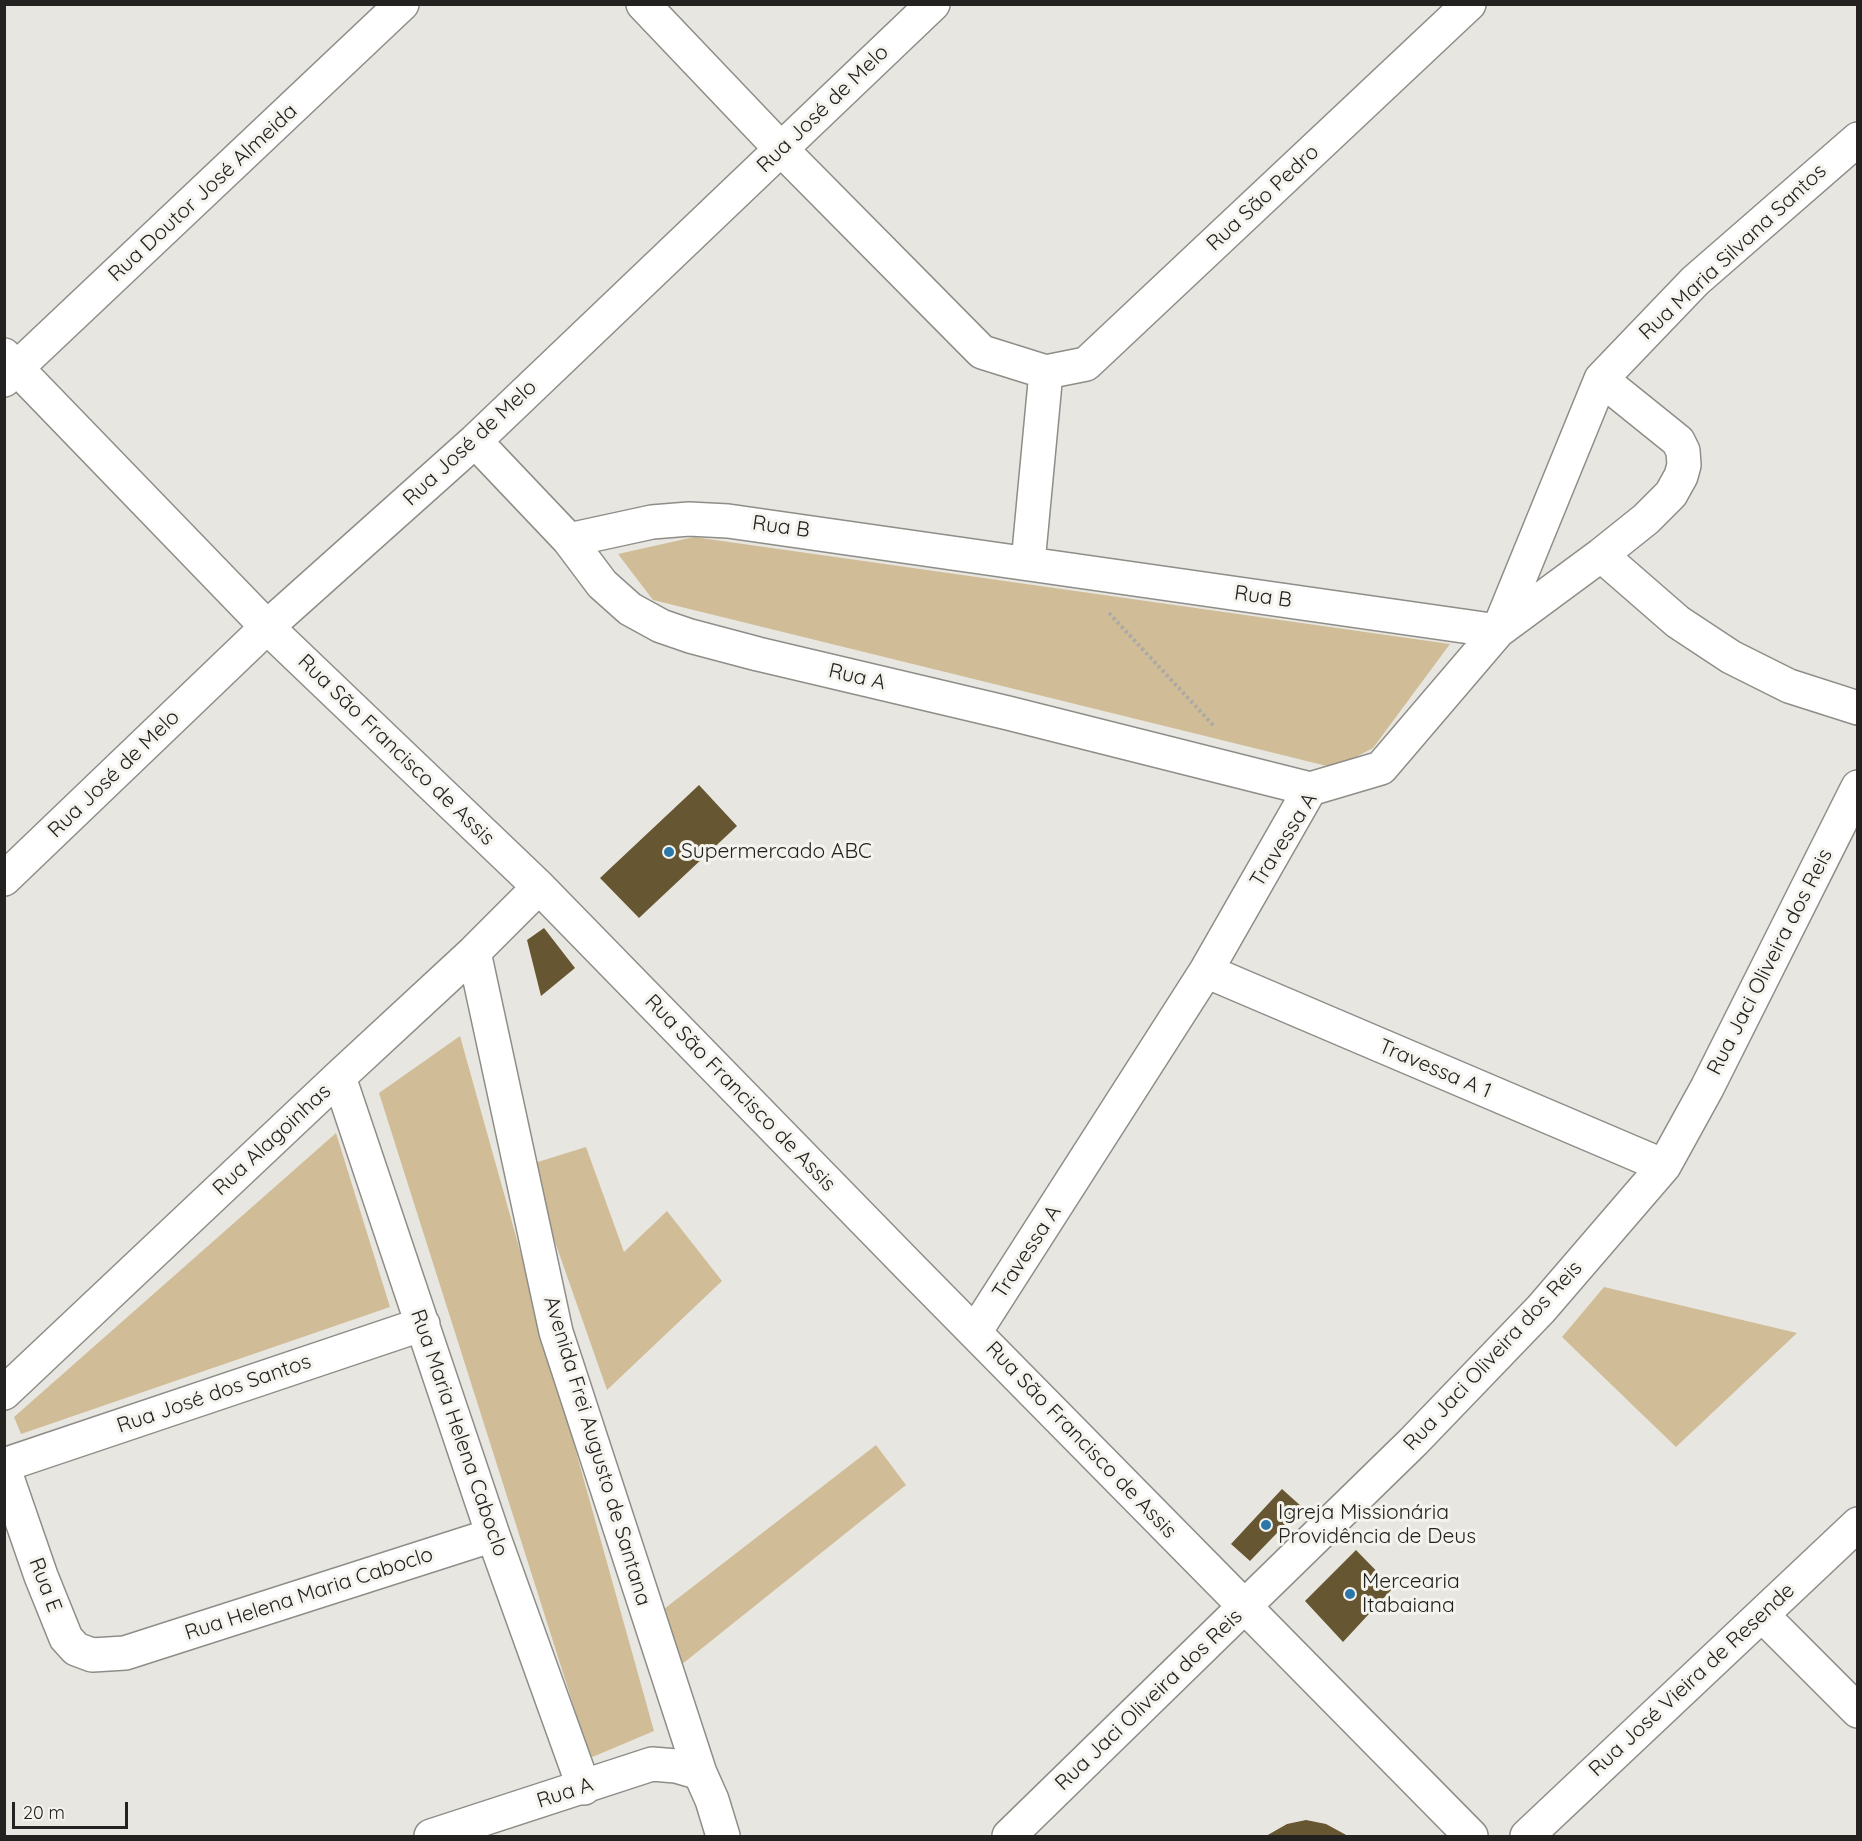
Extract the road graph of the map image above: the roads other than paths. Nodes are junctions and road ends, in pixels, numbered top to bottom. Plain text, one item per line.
1 (402, 4) edge
2 (642, 4) edge
3 (933, 4) edge
4 (1469, 4) edge
5 (1857, 139) edge
6 (781, 149) junction
7 (9, 368) edge
8 (1046, 372) junction
9 (1600, 379) junction
10 (475, 441) junction
11 (569, 540) junction
12 (1601, 555) junction
13 (1028, 563) junction
14 (267, 627) junction
15 (1498, 631) junction
16 (1857, 708) edge
17 (1857, 787) edge
18 (1310, 789) junction
19 (4, 879) edge
20 (539, 887) junction
21 (474, 952) junction
22 (1206, 971) junction
23 (339, 1077) junction
24 (1664, 1166) junction
25 (423, 1324) junction
26 (975, 1332) junction
27 (4, 1393) edge
28 (4, 1465) edge
29 (4, 1469) edge
30 (1857, 1524) edge
31 (493, 1535) junction
32 (1244, 1607) junction
33 (1762, 1615) junction
34 (125, 1653) joint
35 (1857, 1711) edge
36 (699, 1773) junction
37 (584, 1788) junction
38 (431, 1836) edge
39 (723, 1836) edge
40 (1010, 1836) edge
41 (1471, 1836) edge
42 (1527, 1836) edge

1 - 7 street, Rua Doutor José Almeida
2 - 6 street
3 - 6 street, Rua José de Melo
4 - 8 street, Rua São Pedro
5 - 9 street, Rua Maria Silvana Santos
6 - 8 street
6 - 10 street, Rua José de Melo
7 - 14 street, Rua São Francisco de Assis
8 - 13 street
9 - 12 street, Travessa A
9 - 15 street, Rua Maria Silvana Santos
10 - 11 street, Rua A
10 - 14 street, Rua José de Melo
11 - 13 street, Rua B
11 - 18 street, Rua A
12 - 15 street, Travessa A
12 - 16 street
13 - 15 street, Rua B
14 - 19 street, Rua José de Melo
14 - 20 street, Rua São Francisco de Assis
15 - 18 street, Travessa A
17 - 24 street, Rua Jaci Oliveira dos Reis
18 - 22 street, Travessa A
20 - 21 street, Rua Alagoinhas
20 - 26 street, Rua São Francisco de Assis
21 - 23 street, Rua Alagoinhas
21 - 36 street, Avenida Frei Augusto de Santana
22 - 24 street, Travessa A 1
22 - 26 street, Travessa A
23 - 25 street, Rua Maria Helena Caboclo
23 - 27 street, Rua Alagoinhas
24 - 32 street, Rua Jaci Oliveira dos Reis
25 - 28 street, Rua José dos Santos
25 - 31 street, Rua Maria Helena Caboclo
26 - 32 street, Rua São Francisco de Assis
29 - 34 street, Rua E
30 - 33 street, Rua José Vieira de Resende
31 - 34 street, Rua Helena Maria Caboclo
31 - 37 street, Rua Maria Helena Caboclo
32 - 40 street, Rua Jaci Oliveira dos Reis
32 - 41 street, Rua São Francisco de Assis
33 - 35 street
33 - 42 street, Rua José Vieira de Resende
36 - 37 street, Rua A
36 - 39 street, Avenida Frei Augusto de Santana
37 - 38 street, Rua A

